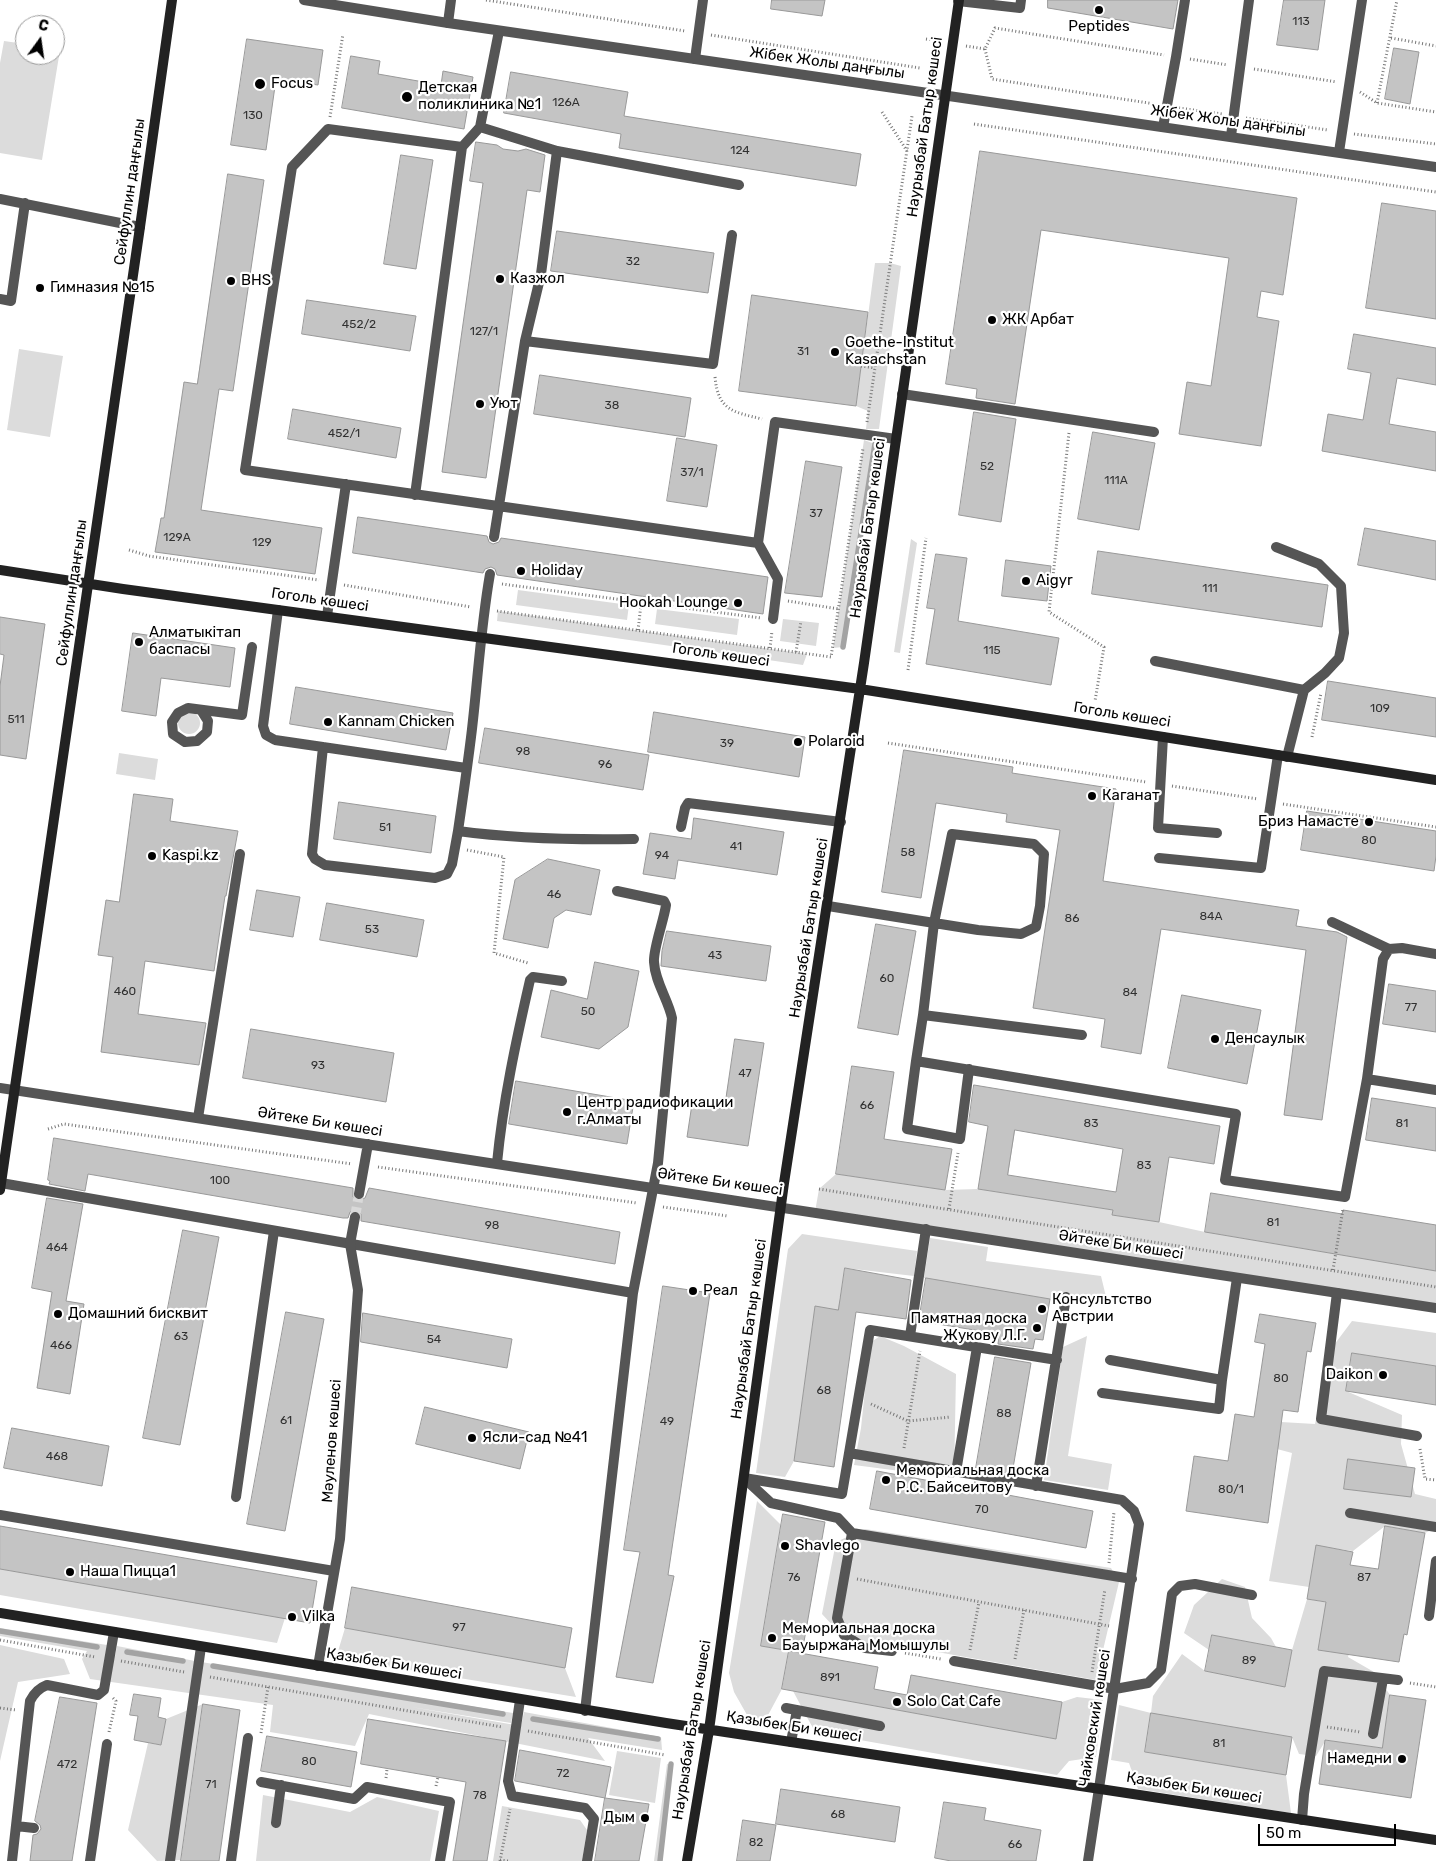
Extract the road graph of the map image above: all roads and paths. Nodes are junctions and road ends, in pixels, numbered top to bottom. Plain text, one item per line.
1 (172, 0) edge
2 (304, 0) edge
3 (451, 0) edge
4 (703, 0) edge
5 (959, 0) edge
6 (1021, 0) edge
7 (1185, 0) edge
8 (1249, 0) edge
9 (1362, 0) edge
10 (1398, 0) edge
11 (448, 24) junction
12 (499, 31) junction
13 (343, 34) dead end
14 (1391, 38) junction
15 (1436, 46) edge
16 (985, 49) dead end
17 (695, 59) junction
18 (944, 95) junction
19 (1377, 103) dead end
20 (1167, 106) junction
21 (882, 112) dead end
22 (912, 116) dead end
23 (1233, 116) junction
24 (974, 124) dead end
25 (1163, 126) junction
26 (480, 127) junction
27 (328, 130) junction
28 (1341, 132) junction
29 (1230, 136) junction
30 (1436, 144) edge
31 (462, 146) junction
32 (557, 151) junction
33 (907, 151) junction
34 (1339, 152) junction
35 (1436, 167) edge
36 (739, 185) dead end
37 (1436, 192) edge
38 (0, 199) edge
39 (26, 203) junction
40 (140, 227) junction
41 (732, 235) dead end
42 (0, 299) edge
43 (525, 340) junction
44 (714, 364) junction
45 (861, 366) dead end
46 (875, 368) junction
47 (902, 394) junction
48 (1070, 420) junction
49 (775, 422) junction
50 (1154, 432) dead end
51 (864, 436) junction
52 (896, 440) junction
53 (346, 484) junction
54 (415, 494) junction
55 (499, 507) junction
56 (494, 537) dead end
57 (926, 538) dead end
58 (758, 543) junction
59 (1276, 547) dead end
60 (0, 570) edge
61 (490, 574) dead end
62 (88, 584) junction
63 (501, 593) dead end
64 (642, 596) dead end
65 (775, 599) junction
66 (499, 602) dead end
67 (641, 602) junction
68 (839, 609) junction
69 (278, 610) junction
70 (498, 611) dead end
71 (327, 616) junction
72 (773, 619) joint
73 (801, 621) dead end
74 (638, 630) dead end
75 (482, 638) junction
76 (252, 647) dead end
77 (796, 652) dead end
78 (831, 657) dead end
79 (1155, 661) dead end
80 (908, 670) dead end
81 (1325, 673) junction
82 (860, 689) junction
83 (1304, 690) junction
84 (1095, 701) dead end
85 (201, 710) dead end
86 (1163, 737) junction
87 (1312, 737) dead end
88 (322, 747) junction
89 (1283, 756) junction
90 (466, 768) junction
91 (1436, 780) edge
92 (841, 822) junction
93 (682, 827) dead end
94 (458, 831) junction
95 (1217, 833) dead end
96 (634, 839) dead end
97 (455, 848) junction
98 (240, 854) dead end
99 (1159, 858) dead end
100 (617, 891) dead end
101 (828, 906) junction
102 (1332, 922) dead end
103 (934, 923) junction
104 (1389, 948) junction
105 (1436, 954) edge
106 (533, 976) junction
107 (562, 981) dead end
108 (923, 1015) junction
109 (1082, 1035) dead end
110 (916, 1061) junction
111 (969, 1069) junction
112 (1367, 1079) junction
113 (0, 1088) edge
114 (1436, 1090) edge
115 (15, 1091) junction
116 (198, 1118) junction
117 (48, 1129) dead end
118 (960, 1139) junction
119 (368, 1144) junction
120 (497, 1163) junction
121 (364, 1165) junction
122 (1, 1186) edge
123 (653, 1188) junction
124 (818, 1188) dead end
125 (359, 1194) tunnel mouth
126 (1345, 1197) junction
127 (650, 1205) junction
128 (781, 1206) junction
129 (949, 1209) junction
130 (732, 1216) dead end
131 (355, 1217) tunnel mouth
132 (926, 1229) junction
133 (274, 1231) junction
134 (350, 1244) junction
135 (1333, 1270) junction
136 (1237, 1278) junction
137 (1436, 1287) edge
138 (632, 1293) junction
139 (1337, 1293) junction
140 (1066, 1297) dead end
141 (1436, 1308) edge
142 (910, 1336) junction
143 (922, 1338) junction
144 (977, 1347) junction
145 (1057, 1360) junction
146 (1110, 1360) dead end
147 (1222, 1380) junction
148 (1102, 1393) dead end
149 (858, 1399) junction
150 (965, 1416) junction
151 (908, 1420) junction
152 (1417, 1436) joint
153 (849, 1453) junction
154 (901, 1462) junction
155 (956, 1472) junction
156 (744, 1478) junction
157 (1436, 1480) edge
158 (1036, 1486) junction
159 (236, 1497) dead end
160 (1116, 1499) junction
161 (1350, 1513) dead end
162 (0, 1515) edge
163 (1436, 1527) edge
164 (852, 1533) junction
165 (1436, 1561) edge
166 (334, 1571) junction
167 (1108, 1575) junction
168 (844, 1577) junction
169 (1132, 1579) junction
170 (1252, 1595) dead end
171 (979, 1602) junction
172 (1024, 1610) junction
173 (0, 1613) edge
174 (1429, 1616) dead end
175 (1100, 1624) junction
176 (1124, 1629) junction
177 (114, 1632) junction
178 (0, 1640) edge
179 (201, 1647) junction
180 (892, 1651) joint
181 (110, 1659) junction
182 (954, 1661) joint
183 (968, 1664) junction
184 (318, 1666) junction
185 (1013, 1671) junction
186 (197, 1674) junction
187 (1383, 1679) junction
188 (1398, 1680) joint
189 (1090, 1684) junction
190 (1436, 1687) edge
191 (1115, 1689) junction
192 (520, 1700) junction
193 (786, 1708) dead end
194 (585, 1710) junction
195 (797, 1710) junction
196 (1315, 1725) junction
197 (880, 1726) dead end
198 (516, 1729) junction
199 (709, 1730) junction
200 (1373, 1734) joint
201 (248, 1738) dead end
202 (790, 1742) junction
203 (107, 1744) dead end
204 (665, 1755) dead end
205 (261, 1782) dead end
206 (281, 1785) junction
207 (1099, 1789) junction
208 (512, 1796) junction
209 (1302, 1820) junction
210 (276, 1823) dead end
211 (16, 1826) junction
212 (34, 1828) dead end
213 (1436, 1840) edge
214 (500, 1860) edge
215 (12, 1861) edge
216 (90, 1861) edge
217 (170, 1861) edge
218 (231, 1861) edge
219 (440, 1861) edge
220 (508, 1861) edge
221 (587, 1861) edge
222 (687, 1861) edge
223 (1088, 1861) edge

1 - 40 main road, Сейфуллин даңғылы
2 - 11 street, Жібек Жолы даңғылы
3 - 11 street
4 - 17 street
5 - 6 street
5 - 18 main road, Наурызбай Батыр көшесі
7 - 20 street
8 - 23 street
9 - 28 street
10 - 14 path
11 - 12 street, Жібек Жолы даңғылы
12 - 17 street, Жібек Жолы даңғылы
12 - 26 street
13 - 27 path
14 - 15 path
14 - 19 path
16 - 20 path
17 - 18 street, Жібек Жолы даңғылы
18 - 25 street, Жібек Жолы даңғылы
18 - 47 main road, Наурызбай Батыр көшесі
20 - 23 path
20 - 25 street
21 - 33 path
22 - 33 path
23 - 28 path
23 - 29 street
24 - 37 path
25 - 29 street, Жібек Жолы даңғылы
26 - 31 street
26 - 32 street
27 - 31 street
27 - 53 street
28 - 30 path
28 - 34 street
29 - 34 street, Жібек Жолы даңғылы
31 - 54 street
32 - 36 street
32 - 43 street
33 - 46 path
34 - 35 street, Жібек Жолы даңғылы
38 - 39 street
39 - 40 street
39 - 42 street
40 - 62 main road, Сейфуллин даңғылы
41 - 44 street
43 - 44 street
43 - 55 street
44 - 49 path
45 - 46 path
46 - 51 path
47 - 48 street
47 - 52 main road, Наурызбай Батыр көшесі
48 - 50 street
48 - 84 path
49 - 51 street
49 - 58 street
51 - 52 street
51 - 68 path
52 - 82 main road, Наурызбай Батыр көшесі
53 - 54 street
53 - 71 street
54 - 55 street
55 - 56 street
55 - 58 street
57 - 80 path
58 - 65 street
59 - 81 street
60 - 62 main road, Гоголь көшесі
61 - 75 street
62 - 69 main road, Гоголь көшесі
62 - 115 main road, Сейфуллин даңғылы
63 - 67 path
64 - 67 path
65 - 68 path
65 - 72 street
66 - 70 path
67 - 72 path
67 - 74 path
68 - 78 path
69 - 71 main road, Гоголь көшесі
69 - 88 street
71 - 75 main road, Гоголь көшесі
73 - 77 path
75 - 82 main road, Гоголь көшесі
75 - 90 street
76 - 85 street
79 - 83 street
81 - 83 street
81 - 87 path
82 - 86 main road, Гоголь көшесі
82 - 92 main road, Наурызбай Батыр көшесі
83 - 89 street
86 - 89 main road, Гоголь көшесі
86 - 95 street
88 - 90 street
88 - 97 street
89 - 91 main road, Гоголь көшесі
89 - 99 street
90 - 94 street
92 - 93 street
92 - 101 main road, Наурызбай Батыр көшесі
94 - 96 street
94 - 97 street
97 - 106 path
98 - 116 street
100 - 123 street
101 - 103 street
101 - 128 main road, Наурызбай Батыр көшесі
102 - 104 street
103 - 103 street
103 - 108 street
104 - 105 street
104 - 112 street
106 - 107 street
106 - 120 street
108 - 109 street
108 - 110 street
110 - 111 street
110 - 118 street
111 - 118 street
111 - 126 street
112 - 114 street
112 - 126 street
113 - 115 street, Әйтеке Би көшесі
115 - 116 street, Әйтеке Би көшесі
115 - 122 main road, Сейфуллин даңғылы
116 - 119 street, Әйтеке Би көшесі
117 - 121 path
118 - 129 path
119 - 120 street, Әйтеке Би көшесі
119 - 121 street
120 - 123 street, Әйтеке Би көшесі
121 - 125 street
121 - 127 path
122 - 133 street
123 - 127 street
123 - 128 street, Әйтеке Би көшесі
124 - 129 path
126 - 135 path
127 - 130 path
127 - 138 street
128 - 132 street, Әйтеке Би көшесі
128 - 156 main road, Наурызбай Батыр көшесі
129 - 135 path
131 - 134 street, Мәуленов көшесі
132 - 136 street, Әйтеке Би көшесі
132 - 142 street
133 - 134 street
133 - 159 street
134 - 138 street
134 - 166 street, Мәуленов көшесі
135 - 137 path
136 - 139 street, Әйтеке Би көшесі
136 - 147 street
138 - 194 street
139 - 141 street, Әйтеке Би көшесі
139 - 152 street
140 - 145 street
142 - 143 street
142 - 149 street
143 - 144 street
143 - 151 path
144 - 145 street
144 - 150 street
145 - 158 street
146 - 147 street
147 - 148 street
149 - 151 path
149 - 153 street
150 - 151 path
150 - 155 street
151 - 154 path
152 - 157 path
153 - 154 street
153 - 156 street
154 - 155 street
155 - 158 street
156 - 164 street
156 - 199 main road, Наурызбай Батыр көшесі
158 - 160 street
160 - 167 path
160 - 169 street, Чайковский көшесі
161 - 163 street
162 - 166 street
164 - 167 street
164 - 168 street
165 - 174 street
166 - 184 street, Мәуленов көшесі
167 - 169 street
167 - 175 path
168 - 171 path
168 - 180 street
169 - 176 street, Чайковский көшесі
170 - 191 street
171 - 172 path
171 - 183 path
172 - 175 path
172 - 185 path
173 - 177 main road, Қазыбек Би көшесі
175 - 176 path
175 - 189 path
176 - 191 street, Чайковский көшесі
177 - 179 main road, Қазыбек Би көшесі
177 - 181 street
178 - 181 path
179 - 184 main road, Қазыбек Би көшесі
179 - 186 street
180 - 182 path
181 - 186 path
181 - 211 street
182 - 183 street
183 - 185 street
184 - 192 main road, Қазыбек Би көшесі
185 - 189 street
186 - 198 path
186 - 217 street
187 - 188 street
187 - 196 street
187 - 200 street
188 - 190 path
189 - 191 street
191 - 207 street, Чайковский көшесі
192 - 194 main road, Қазыбек Би көшесі
192 - 198 street
193 - 195 street
194 - 199 main road, Қазыбек Би көшесі
195 - 197 street
195 - 202 street
196 - 200 path
196 - 209 street
198 - 204 path
198 - 208 street
199 - 202 main road, Қазыбек Би көшесі
199 - 222 main road, Наурызбай Батыр көшесі
201 - 218 street
202 - 207 main road, Қазыбек Би көшесі
203 - 216 street
205 - 206 street
206 - 210 street
206 - 219 street
207 - 209 main road, Қазыбек Би көшесі
207 - 223 street, Чайковский көшесі
208 - 214 path
208 - 221 street
209 - 213 main road, Қазыбек Би көшесі
211 - 212 street
211 - 215 street
214 - 220 path

